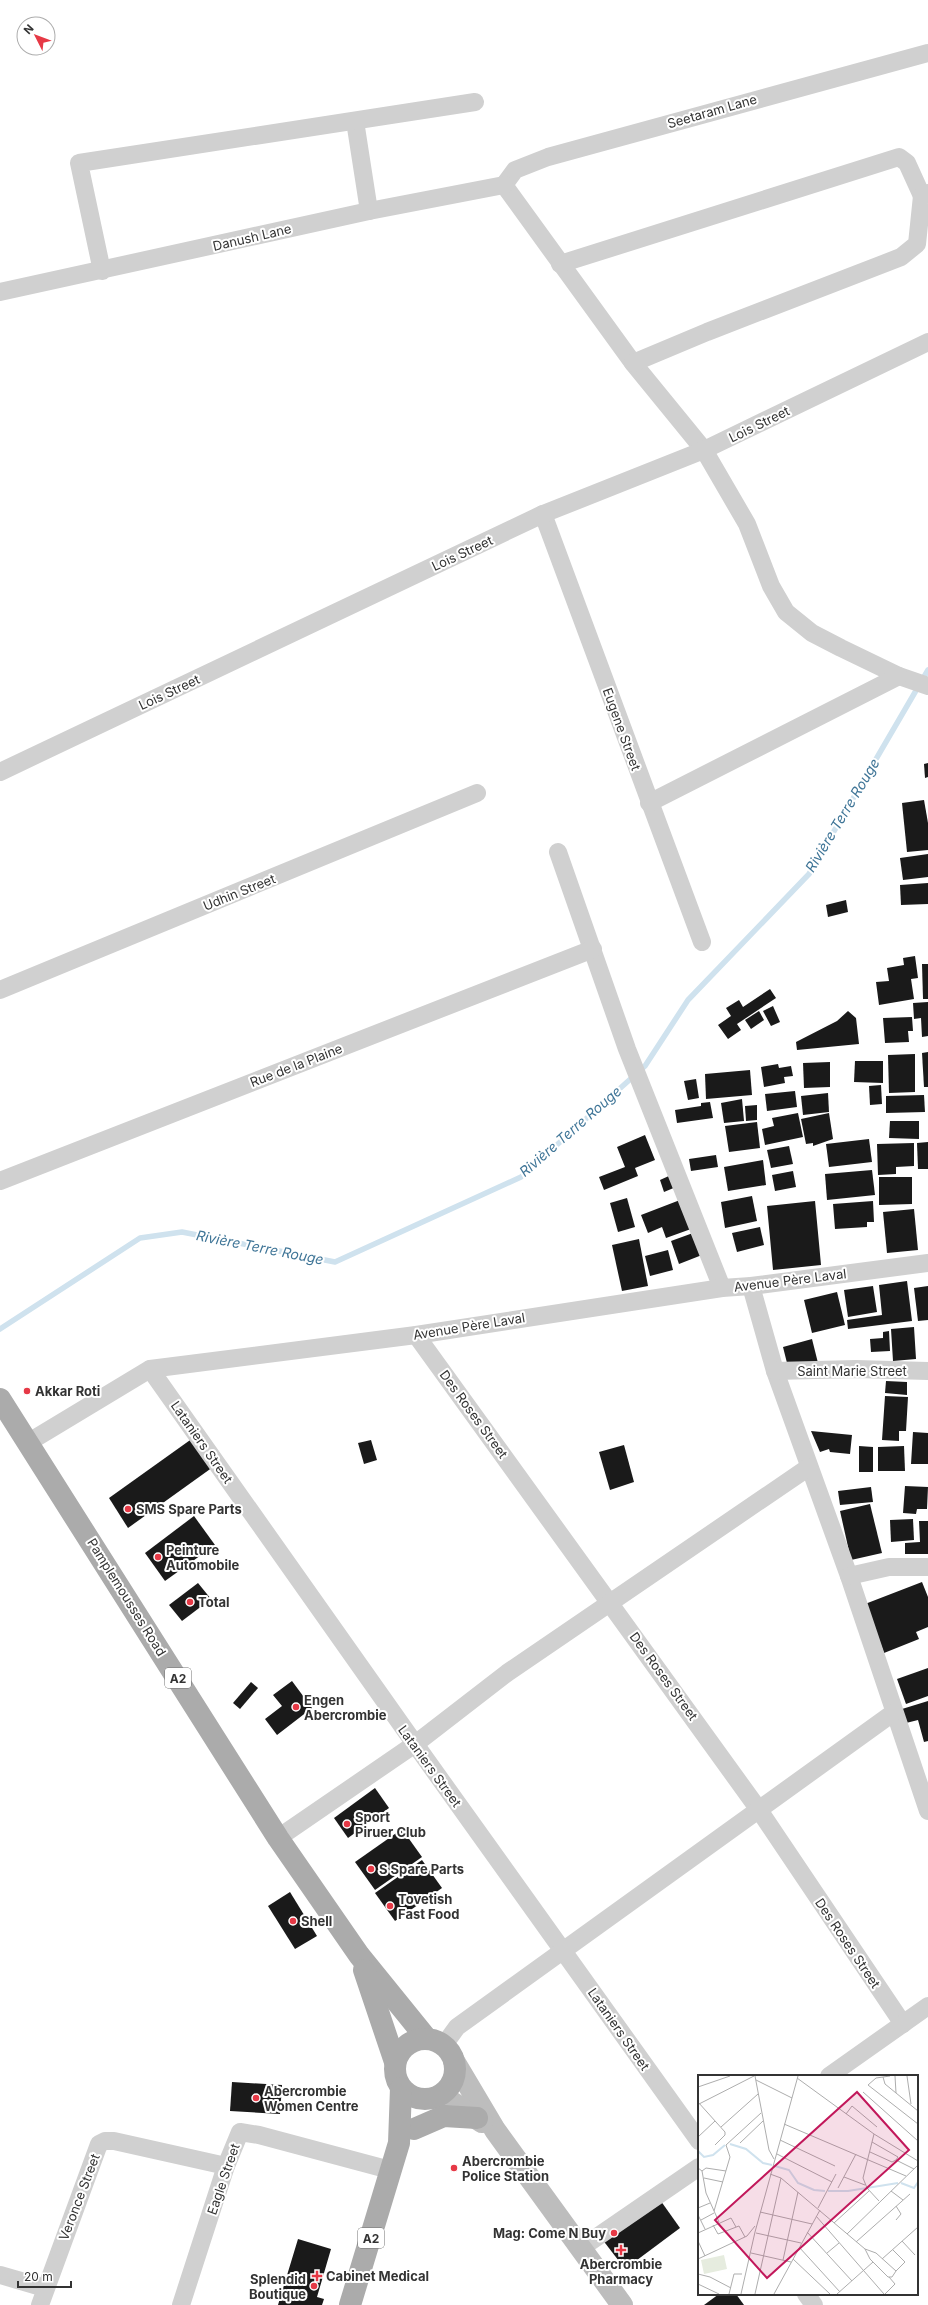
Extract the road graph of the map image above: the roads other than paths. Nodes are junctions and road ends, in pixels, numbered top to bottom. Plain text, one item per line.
1 (928, 52) edge
2 (475, 102) dead end
3 (355, 121) junction
4 (504, 185) junction
5 (925, 195) edge
6 (369, 211) junction
7 (560, 264) junction
8 (102, 271) junction
9 (0, 292) edge
10 (928, 342) edge
11 (633, 363) junction
12 (704, 450) junction
13 (543, 514) junction
14 (914, 681) edge
15 (0, 772) edge
16 (477, 794) dead end
17 (650, 803) junction
18 (558, 852) dead end
19 (702, 942) dead end
20 (593, 949) junction
21 (0, 990) edge
22 (0, 1181) edge
23 (928, 1263) edge
24 (751, 1286) junction
25 (722, 1288) junction
26 (416, 1335) junction
27 (150, 1369) junction
28 (928, 1371) edge
29 (775, 1372) junction
30 (0, 1399) edge
31 (29, 1442) junction
32 (809, 1467) junction
33 (928, 1567) edge
34 (849, 1576) junction
35 (611, 1602) junction
36 (894, 1713) junction
37 (415, 1744) junction
38 (922, 1775) edge
39 (760, 1810) junction
40 (928, 1811) edge
41 (278, 1838) junction
42 (563, 1950) junction
43 (359, 1955) junction
44 (928, 2006) edge
45 (903, 2024) junction
46 (442, 2049) junction
47 (395, 2062) junction
48 (830, 2075) edge
49 (401, 2088) junction
50 (437, 2097) junction
51 (477, 2118) junction
52 (495, 2130) junction
53 (407, 2136) junction
54 (698, 2140) edge
55 (226, 2166) junction
56 (698, 2168) edge
57 (390, 2170) junction
58 (581, 2248) junction
59 (0, 2275) edge
60 (807, 2295) edge
61 (42, 2297) edge
62 (181, 2305) edge
63 (350, 2305) edge
64 (622, 2305) edge
65 (814, 2305) edge

1 - 4 street, Seetaram Lane
2 - 3 street
3 - 6 street
3 - 8 street
4 - 6 street, Danush Lane
4 - 7 street
5 - 7 street
5 - 11 street
6 - 8 street, Danush Lane
7 - 11 street
8 - 9 street, Danush Lane
10 - 12 street, Lois Street
11 - 12 street
12 - 13 street, Lois Street
12 - 14 street
13 - 15 street, Lois Street
13 - 17 street, Eugene Street
14 - 17 street
16 - 21 street, Udhin Street
17 - 19 street, Eugene Street
18 - 20 street
20 - 22 street, Rue de la Plaine
20 - 25 street
23 - 24 street, Avenue Père Laval
24 - 25 street, Avenue Père Laval
24 - 29 street
25 - 26 street, Avenue Père Laval
26 - 27 street, Avenue Père Laval
26 - 35 street, Des Roses Street
27 - 31 street, Avenue Père Laval
27 - 37 street, Lataniers Street
28 - 29 street, Saint Marie Street
29 - 32 street
30 - 31 main road, Pamplemousses Road / A2
31 - 41 main road, Pamplemousses Road / A2
32 - 34 street
32 - 35 street
33 - 34 street
34 - 36 street
35 - 37 street
35 - 39 street, Des Roses Street
36 - 38 street
36 - 39 street
37 - 41 street
37 - 42 street, Lataniers Street
38 - 40 street
39 - 42 street
39 - 45 street, Des Roses Street
41 - 43 main road, Pamplemousses Road / A2
42 - 46 street
42 - 54 street, Lataniers Street
43 - 46 main road, Pamplemousses Road / A2
43 - 47 main road, Pamplemousses Road / A2
44 - 45 street
45 - 48 street
46 - 47 main road
46 - 50 main road, A2
46 - 52 main road
47 - 49 main road, A2
49 - 50 main road
49 - 53 main road, A2
50 - 51 main road
50 - 53 main road, A2
51 - 52 main road
51 - 53 main road
52 - 58 main road
53 - 57 main road, A2
55 - 57 street, Eagle Street
55 - 61 street, Veronce Street
55 - 62 street, Eagle Street
56 - 58 street
57 - 63 main road, A2
58 - 64 main road
59 - 61 street
60 - 65 street

